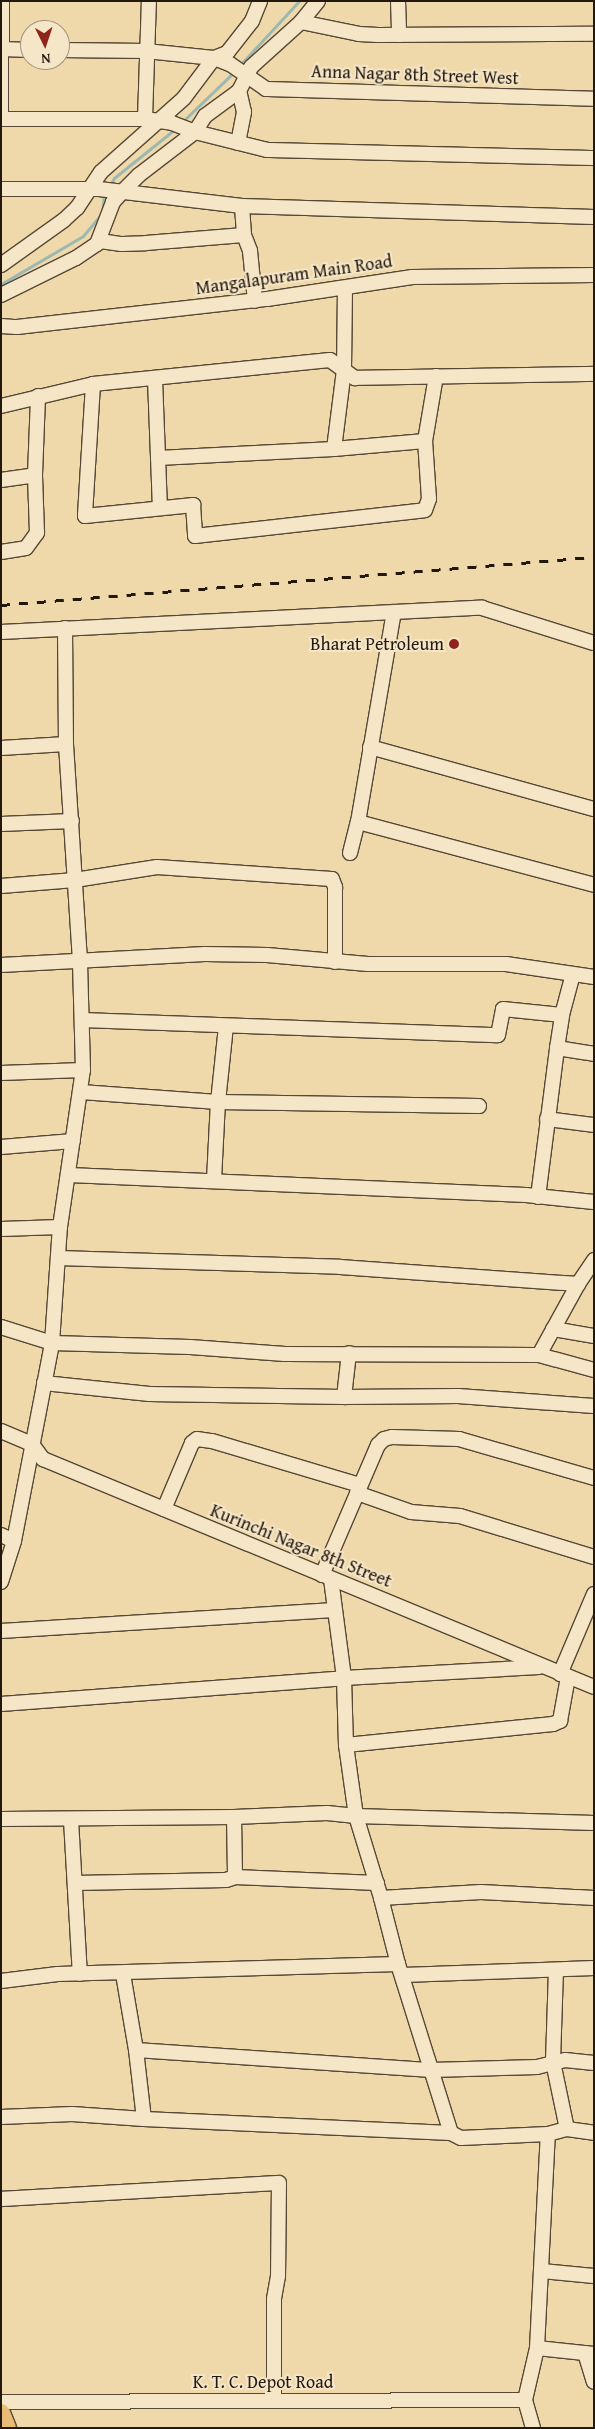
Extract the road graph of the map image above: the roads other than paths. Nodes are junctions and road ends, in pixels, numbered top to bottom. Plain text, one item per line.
1 (2, 1) edge
2 (149, 1) edge
3 (260, 1) edge
4 (318, 1) edge
5 (398, 1) edge
6 (300, 22) junction
7 (594, 34) edge
8 (399, 35) junction
9 (1, 50) edge
10 (20, 50) edge
11 (70, 50) edge
12 (146, 51) junction
13 (214, 58) junction
14 (238, 72) junction
15 (239, 92) junction
16 (594, 99) edge
17 (1, 117) edge
18 (159, 121) junction
19 (190, 129) junction
20 (238, 143) junction
21 (594, 158) edge
22 (1, 189) edge
23 (106, 190) junction
24 (242, 206) junction
25 (594, 216) edge
26 (244, 235) junction
27 (100, 240) junction
28 (1, 265) edge
29 (594, 275) edge
30 (345, 288) junction
31 (1, 295) edge
32 (255, 301) junction
33 (1, 326) edge
34 (344, 370) junction
35 (594, 374) edge
36 (436, 376) junction
37 (155, 379) junction
38 (93, 384) junction
39 (38, 396) junction
40 (1, 406) edge
41 (425, 441) junction
42 (334, 449) junction
43 (158, 458) junction
44 (35, 475) junction
45 (1, 480) edge
46 (160, 507) junction
47 (1, 552) edge
48 (394, 612) junction
49 (65, 628) junction
50 (1, 632) edge
51 (594, 643) edge
52 (66, 744) junction
53 (370, 747) junction
54 (1, 748) edge
55 (594, 809) edge
56 (72, 821) junction
57 (358, 822) junction
58 (1, 824) edge
59 (350, 854) dead end
60 (75, 880) junction
61 (594, 885) edge
62 (1, 886) edge
63 (80, 962) junction
64 (335, 962) junction
65 (1, 965) edge
66 (574, 974) junction
67 (594, 977) edge
68 (562, 1015) junction
69 (82, 1020) junction
70 (226, 1026) junction
71 (557, 1048) junction
72 (594, 1054) edge
73 (83, 1070) junction
74 (1, 1074) edge
75 (81, 1092) junction
76 (218, 1102) junction
77 (479, 1106) dead end
78 (547, 1119) junction
79 (594, 1125) edge
80 (73, 1141) junction
81 (2, 1149) edge
82 (69, 1175) junction
83 (214, 1180) junction
84 (538, 1197) junction
85 (594, 1202) edge
86 (60, 1226) junction
87 (1, 1230) edge
88 (58, 1258) junction
89 (594, 1260) edge
90 (585, 1280) edge
91 (1, 1327) edge
92 (553, 1329) junction
93 (594, 1336) edge
94 (52, 1343) junction
95 (349, 1353) junction
96 (539, 1355) junction
97 (594, 1370) edge
98 (44, 1383) junction
99 (344, 1398) junction
100 (594, 1406) edge
101 (1, 1431) edge
102 (32, 1444) junction
103 (594, 1478) edge
104 (359, 1489) junction
105 (164, 1509) junction
106 (8, 1538) edge
107 (594, 1557) edge
108 (327, 1577) junction
109 (1, 1582) edge
110 (594, 1594) edge
111 (334, 1610) junction
112 (1, 1631) edge
113 (544, 1667) junction
114 (564, 1675) junction
115 (344, 1678) junction
116 (594, 1687) edge
117 (1, 1704) edge
118 (346, 1745) junction
119 (356, 1816) junction
120 (234, 1817) junction
121 (1, 1819) edge
122 (71, 1820) junction
123 (594, 1823) edge
124 (235, 1878) junction
125 (75, 1883) junction
126 (377, 1883) junction
127 (381, 1898) junction
128 (594, 1898) edge
129 (594, 1968) edge
130 (400, 1970) junction
131 (556, 1970) junction
132 (80, 1974) junction
133 (123, 1974) junction
134 (1, 1981) edge
135 (136, 2050) junction
136 (553, 2062) junction
137 (594, 2063) edge
138 (431, 2070) junction
139 (1, 2117) edge
140 (144, 2119) junction
141 (567, 2129) junction
142 (451, 2133) junction
143 (594, 2133) edge
144 (548, 2134) junction
145 (1, 2199) edge
146 (542, 2271) junction
147 (594, 2276) edge
148 (537, 2348) junction
149 (590, 2353) edge
150 (594, 2382) edge
151 (274, 2400) junction
152 (525, 2400) junction
153 (1, 2402) edge
154 (1, 2413) edge
155 (7, 2428) edge
156 (533, 2428) edge

1 - 9 street
2 - 12 street
3 - 13 street
4 - 6 street
5 - 8 street
6 - 8 street
6 - 14 street
7 - 8 street
9 - 10 street
9 - 17 street
11 - 12 street, Anna Nagar 8th Street West
12 - 13 street, Anna Nagar 8th Street West
12 - 18 street
13 - 14 street, Anna Nagar 8th Street West
13 - 18 street
14 - 15 street
14 - 16 street, Anna Nagar 8th Street West
15 - 19 street
15 - 20 street
17 - 18 street
18 - 19 street
18 - 23 street
19 - 20 street
19 - 23 street
20 - 21 street
22 - 23 street
23 - 24 street
23 - 27 street
23 - 28 street
24 - 25 street
24 - 26 street
26 - 27 street
26 - 32 street
27 - 31 street
29 - 30 street, Mangalapuram Main Road
30 - 32 street, Mangalapuram Main Road
30 - 34 street
32 - 33 street, Mangalapuram Main Road
34 - 36 street
34 - 37 street
34 - 42 street
35 - 36 street
36 - 41 street
37 - 38 street
37 - 43 street
38 - 39 street
38 - 46 street
39 - 40 street
39 - 44 street
41 - 42 street
41 - 46 street
42 - 43 street
43 - 46 street
44 - 45 street
44 - 47 street
48 - 49 street
48 - 51 street
48 - 53 street
49 - 50 street
49 - 52 street
52 - 54 street
52 - 56 street
53 - 55 street
53 - 57 street
56 - 58 street
56 - 60 street
57 - 59 street
57 - 61 street
60 - 62 street
60 - 63 street
60 - 64 street
63 - 64 street
63 - 65 street
63 - 69 street
64 - 66 street
66 - 67 street
66 - 68 street
68 - 70 street
68 - 71 street
69 - 70 street
69 - 73 street
70 - 76 street
71 - 72 street
71 - 78 street
73 - 74 street
73 - 75 street
75 - 76 street
75 - 80 street
76 - 77 street
76 - 83 street
78 - 79 street
78 - 84 street
80 - 81 street
80 - 82 street
82 - 83 street
82 - 86 street
83 - 84 street
84 - 85 street
86 - 87 street
86 - 88 street
88 - 90 street
88 - 94 street
89 - 90 street
90 - 92 street
91 - 94 street
92 - 93 street
92 - 96 street
94 - 95 street
94 - 98 street
95 - 96 street
95 - 99 street
96 - 97 street
98 - 99 street
98 - 102 street
99 - 100 street
101 - 102 street, Kurinchi Nagar 8th Street
102 - 105 street, Kurinchi Nagar 8th Street
102 - 106 street
103 - 104 street
104 - 105 street
104 - 107 street
104 - 108 street
105 - 108 street, Kurinchi Nagar 8th Street
106 - 109 street
108 - 111 street
108 - 113 street, Kurinchi Nagar 8th Street
110 - 114 street
111 - 112 street
111 - 115 street
113 - 114 street, Kurinchi Nagar 8th Street
113 - 115 street
114 - 116 street, Kurinchi Nagar 8th Street
114 - 118 street
115 - 117 street
115 - 118 street
118 - 119 street
119 - 120 street
119 - 123 street
119 - 126 street
120 - 122 street
120 - 124 street
121 - 122 street
122 - 125 street
124 - 125 street
124 - 126 street
125 - 132 street
126 - 127 street
127 - 128 street
127 - 130 street
129 - 131 street
130 - 131 street
130 - 133 street
130 - 138 street
131 - 136 street
132 - 133 street
132 - 134 street
133 - 135 street
135 - 138 street
135 - 140 street
136 - 137 street
136 - 138 street
136 - 141 street
138 - 142 street
139 - 140 street
140 - 142 street
141 - 143 street
141 - 144 street
142 - 144 street
144 - 146 street
145 - 151 street
146 - 147 street
146 - 148 street
148 - 149 street
148 - 152 street
149 - 150 street
151 - 152 street, K. T. C. Depot Road
151 - 153 street, K. T. C. Depot Road
152 - 156 street
154 - 155 main road

